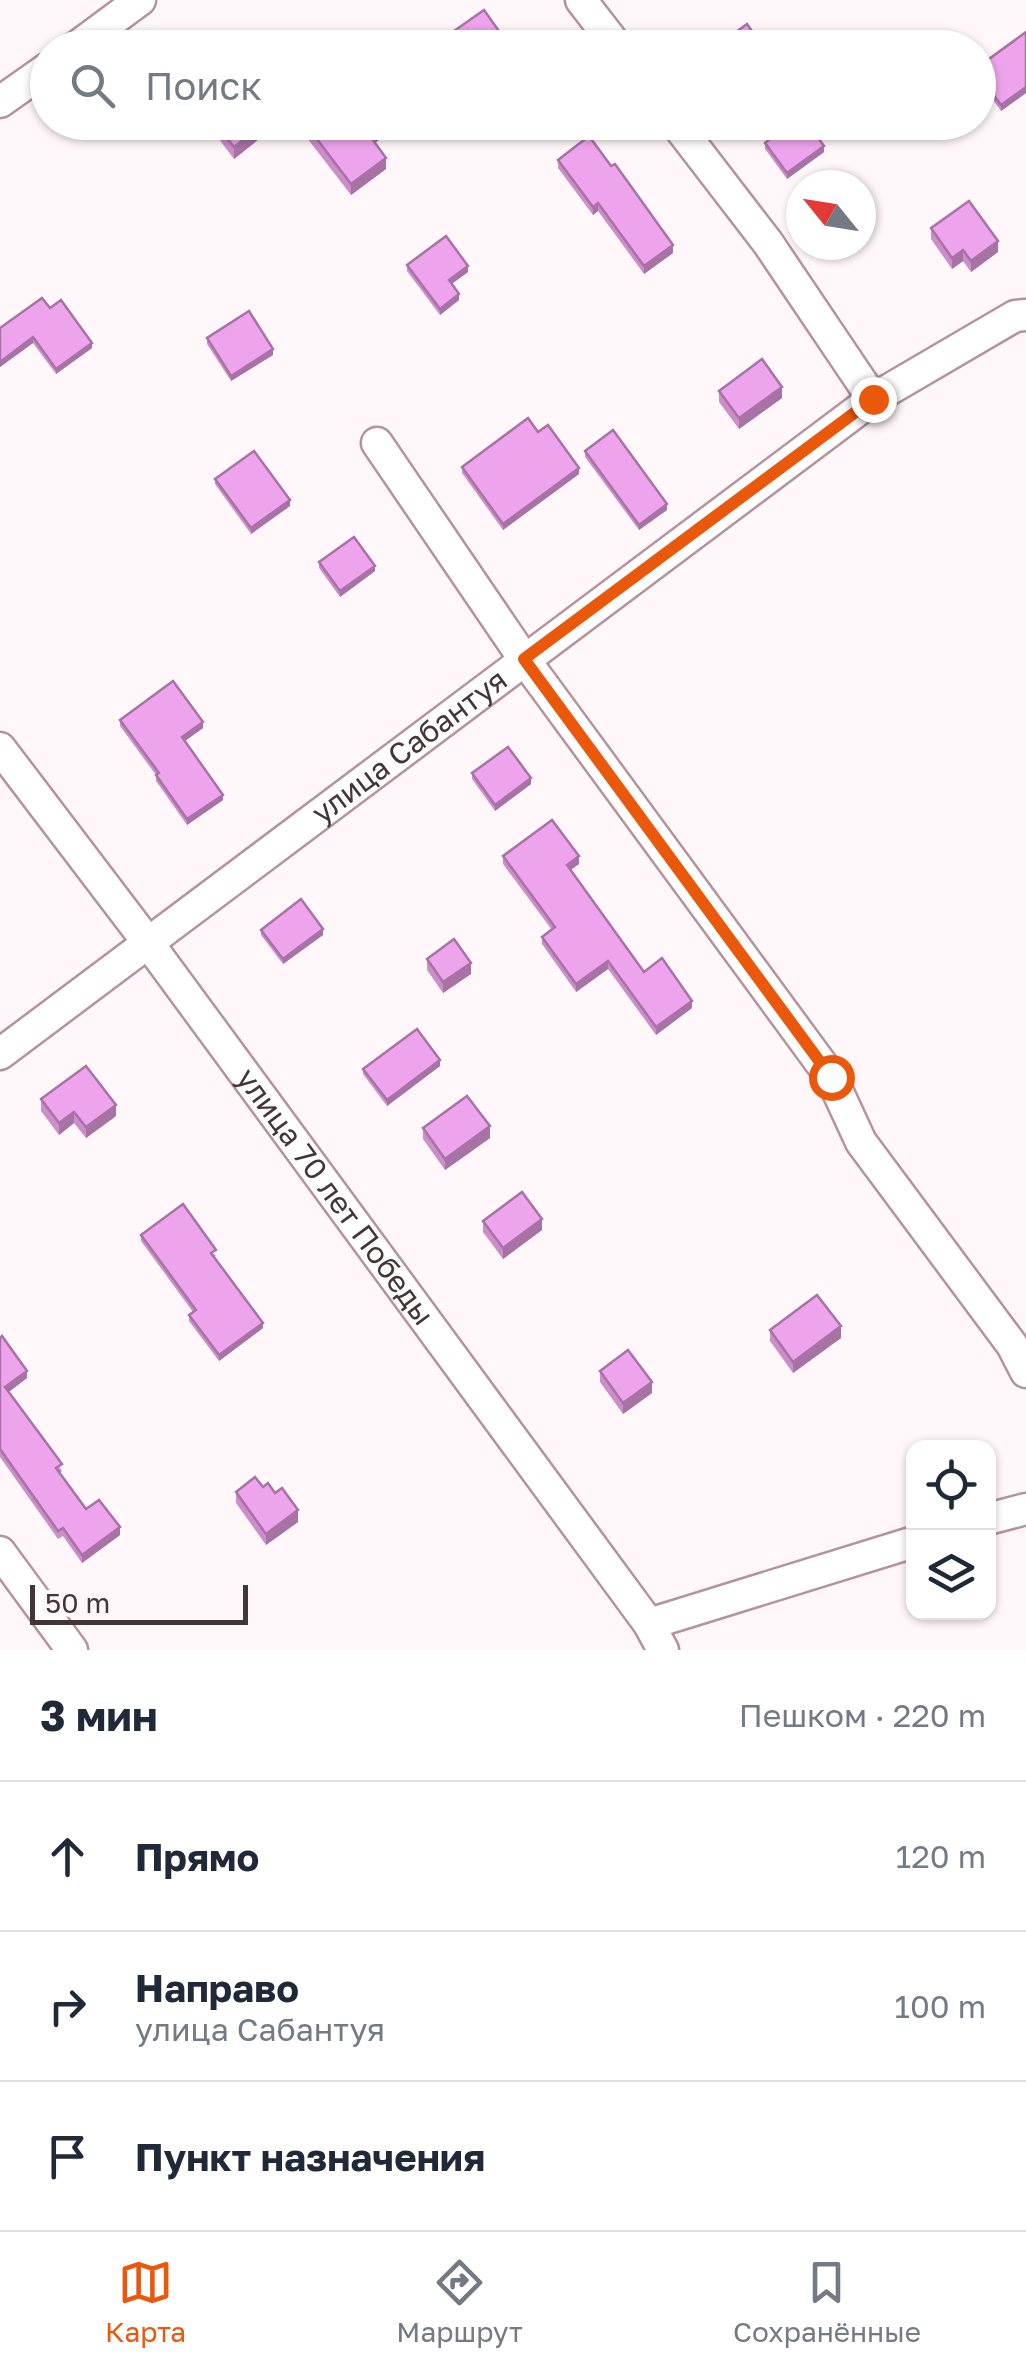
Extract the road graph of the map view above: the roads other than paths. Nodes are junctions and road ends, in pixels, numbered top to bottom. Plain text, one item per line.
1 (140, 0) edge
2 (581, 0) edge
3 (99, 30) edge
4 (604, 30) edge
5 (30, 81) edge
6 (0, 102) edge
7 (689, 140) edge
8 (1026, 314) edge
9 (873, 399) junction
10 (376, 444) dead end
11 (524, 659) junction
12 (0, 748) edge
13 (149, 944) junction
14 (0, 1054) edge
15 (1026, 1372) edge
16 (906, 1545) edge
17 (0, 1552) edge
18 (656, 1637) edge
19 (72, 1650) edge

1 - 3 street
2 - 4 street
5 - 6 street
7 - 9 street
8 - 9 street, улица Сабантуя
9 - 11 street, улица Сабантуя
10 - 11 street
11 - 13 street, улица Сабантуя
11 - 15 street
12 - 13 street, улица 70 лет Победы
13 - 14 street, улица Сабантуя
13 - 18 street, улица 70 лет Победы
16 - 18 street
17 - 19 street

